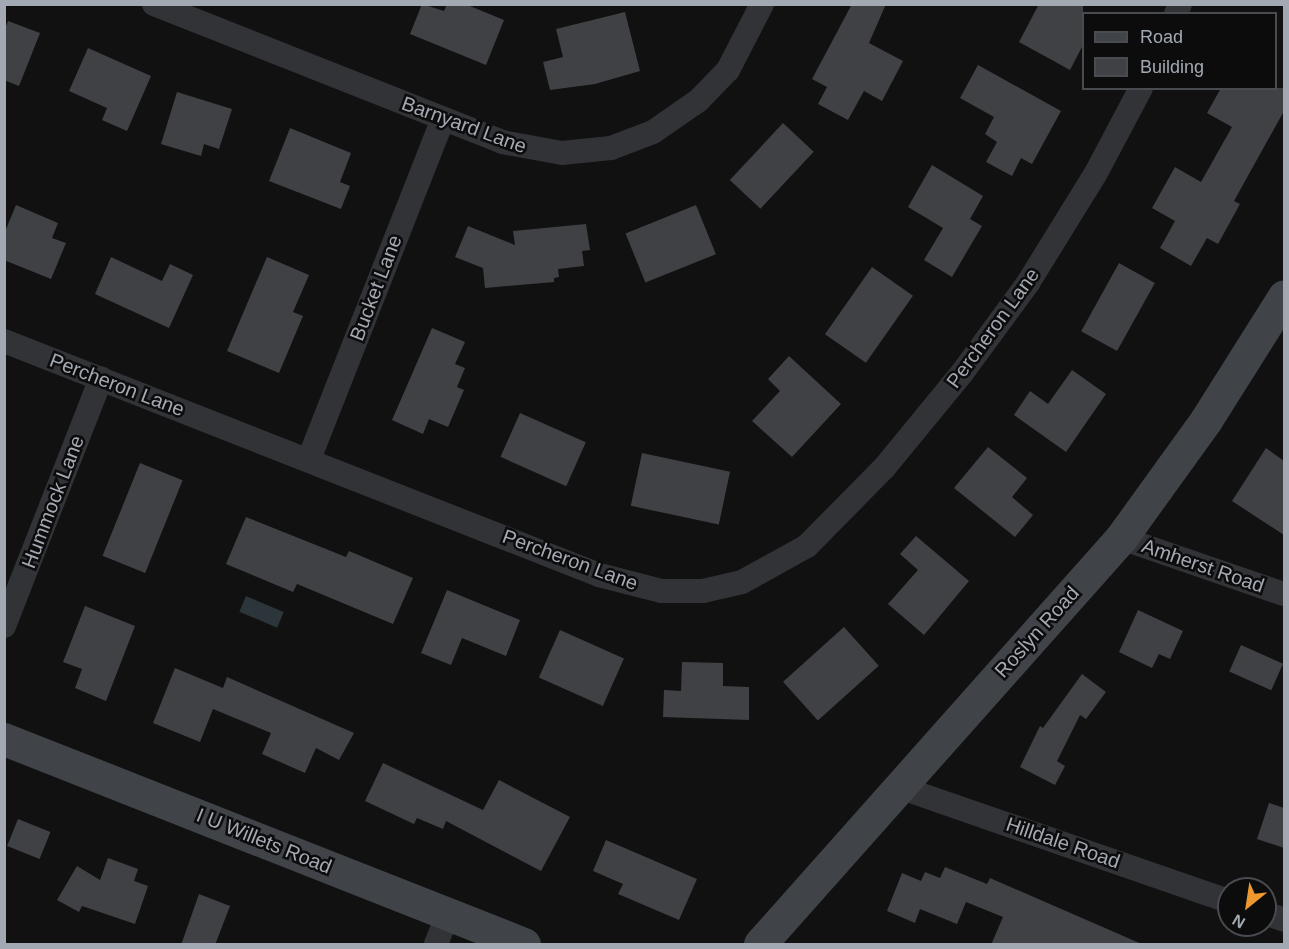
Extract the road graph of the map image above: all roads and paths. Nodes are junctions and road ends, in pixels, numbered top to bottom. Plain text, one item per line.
1 (154, 4) edge
2 (762, 4) edge
3 (1140, 90) edge
4 (442, 118) junction
5 (1284, 299) edge
6 (4, 341) edge
7 (101, 378) junction
8 (309, 459) junction
9 (1120, 538) junction
10 (1284, 594) edge
11 (4, 626) edge
12 (4, 739) edge
13 (897, 786) junction
14 (1217, 897) edge
15 (448, 914) junction
16 (436, 945) edge
17 (524, 945) edge
18 (760, 945) edge

1 - 4 street, Barnyard Lane
2 - 4 street, Barnyard Lane
3 - 8 street, Percheron Lane
4 - 8 street, Bucket Lane
5 - 9 main road, Roslyn Road
6 - 7 street, Percheron Lane
7 - 8 street, Percheron Lane
7 - 11 street, Hummock Lane
9 - 10 street, Amherst Road
9 - 13 main road, Roslyn Road
12 - 15 main road, I U Willets Road
13 - 14 street, Hilldale Road
13 - 18 main road, Roslyn Road
15 - 16 street
15 - 17 main road, I U Willets Road

